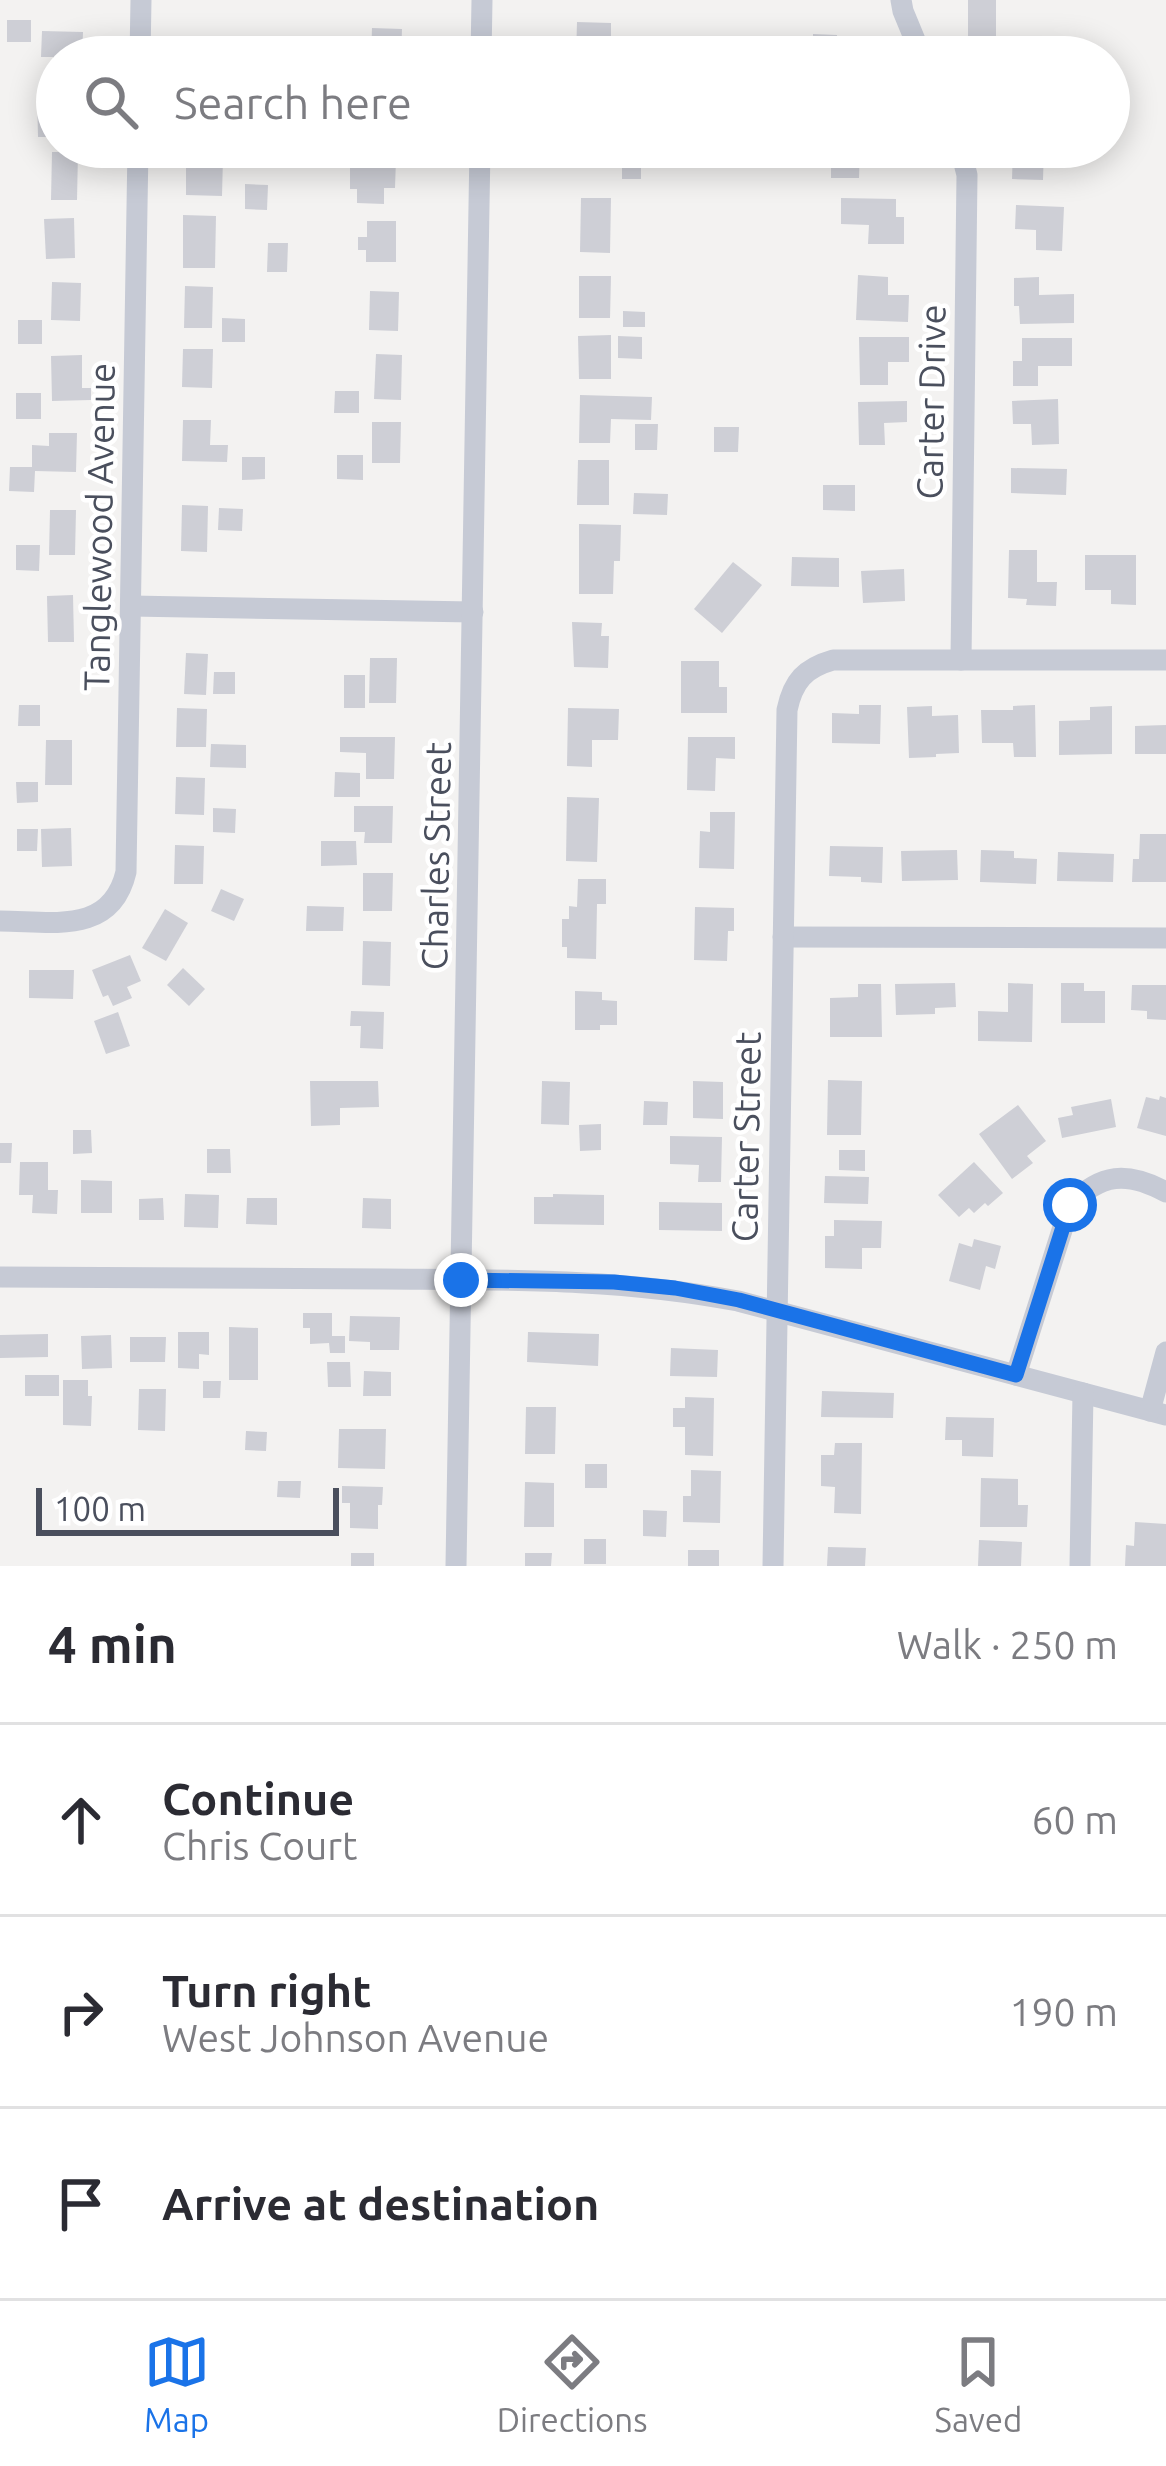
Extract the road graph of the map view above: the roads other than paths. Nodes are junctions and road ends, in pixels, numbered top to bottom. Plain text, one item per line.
1 (141, 0) edge
2 (482, 0) edge
3 (901, 0) edge
4 (140, 36) edge
5 (482, 36) edge
6 (914, 36) edge
7 (138, 168) edge
8 (480, 168) edge
9 (966, 168) edge
10 (131, 606) junction
11 (473, 612) junction
12 (962, 660) junction
13 (1166, 660) edge
14 (0, 921) edge
15 (783, 938) junction
16 (1166, 938) edge
17 (1166, 1192) edge
18 (0, 1277) edge
19 (461, 1280) junction
20 (776, 1310) junction
21 (1166, 1352) edge
22 (1016, 1375) junction
23 (1083, 1393) junction
24 (1158, 1413) edge
25 (456, 1566) edge
26 (773, 1566) edge
27 (1080, 1566) edge

1 - 4 street
2 - 5 street
3 - 6 street
7 - 10 street, Tanglewood Avenue
8 - 11 street, Charles Street
9 - 12 street, Carter Drive
10 - 11 street
10 - 14 street, Tanglewood Avenue
11 - 19 street, Charles Street
12 - 13 street
12 - 15 street, Carter Street
15 - 16 street
15 - 20 street, Carter Street
17 - 22 street
18 - 19 street
19 - 20 street
19 - 25 street, Charles Street
20 - 22 street
20 - 26 street, Carter Street
21 - 24 street
22 - 23 street
23 - 24 street
23 - 27 street

